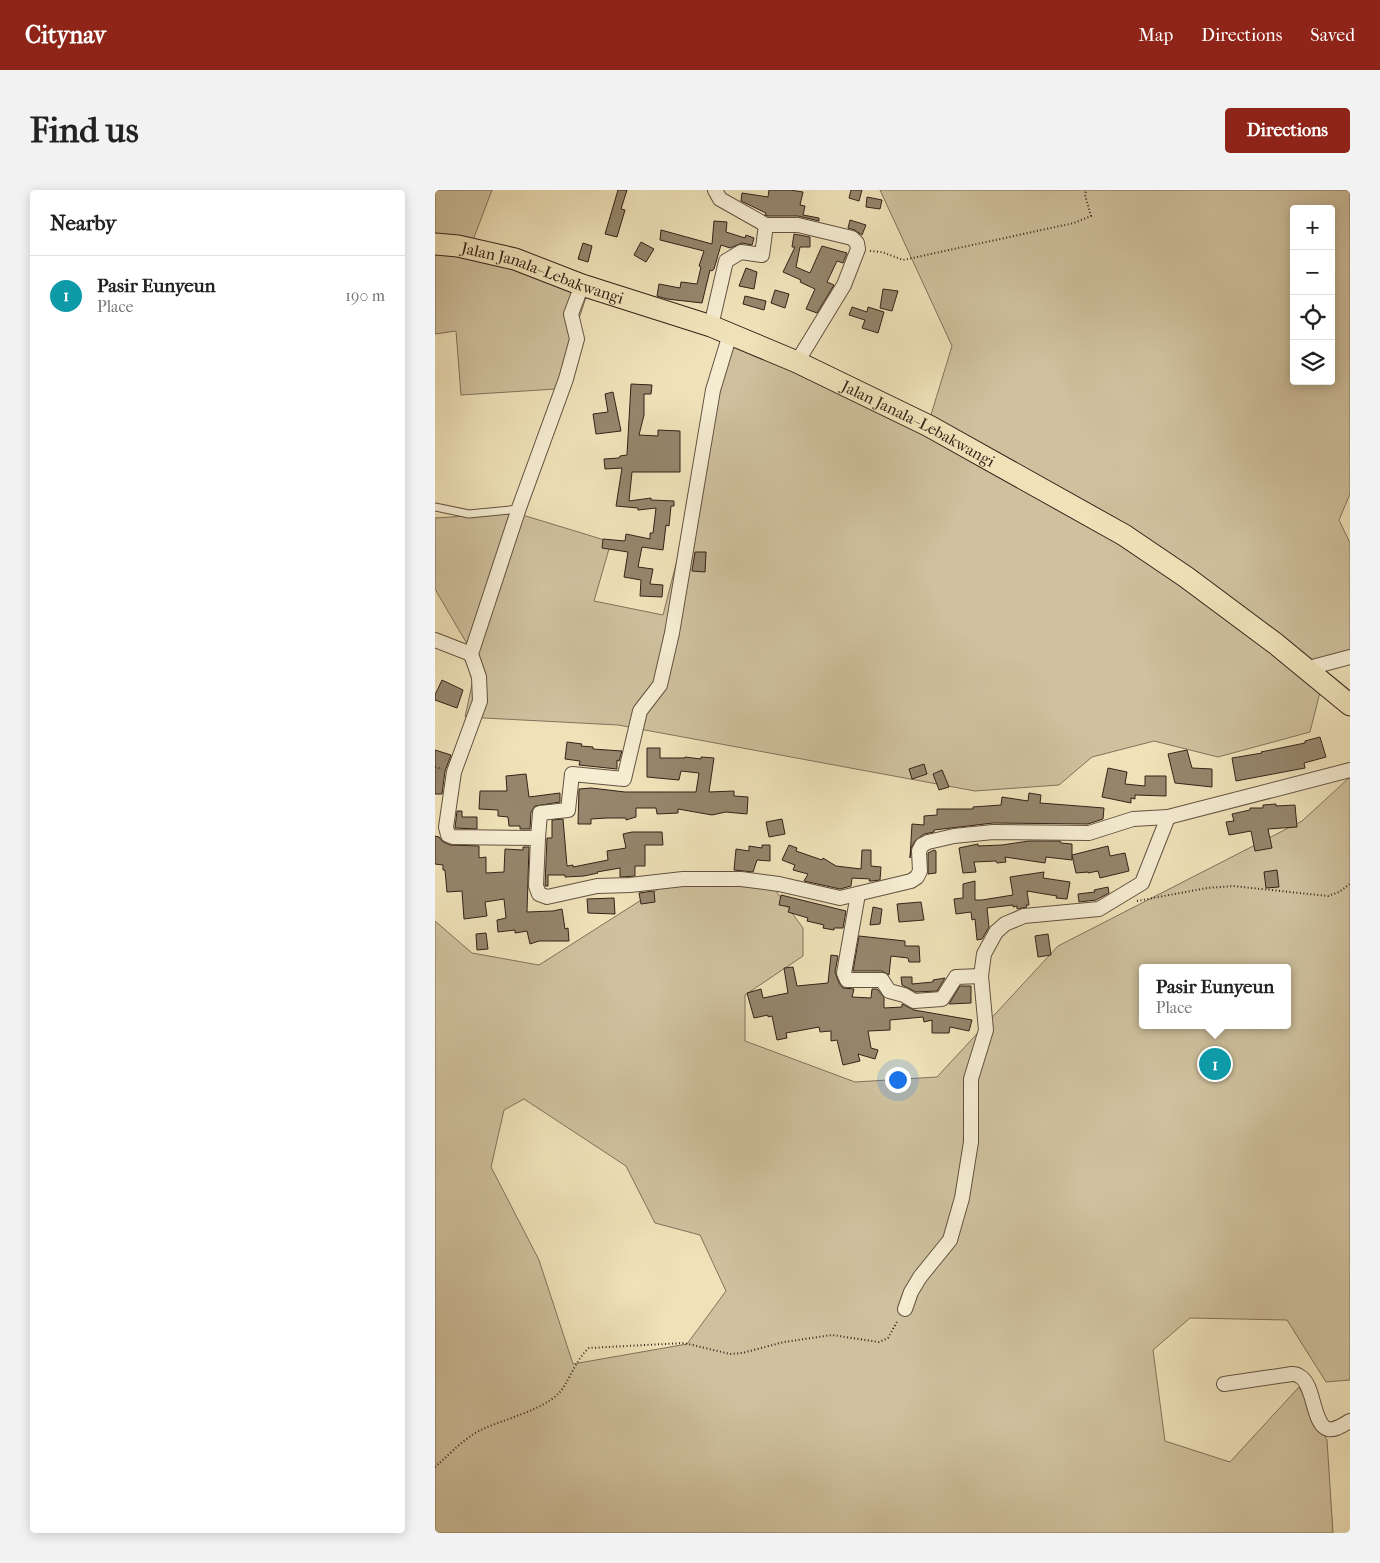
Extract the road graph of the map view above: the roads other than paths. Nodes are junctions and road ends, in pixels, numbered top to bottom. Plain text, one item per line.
1 (715, 190) edge
2 (766, 225) junction
3 (435, 244) edge
4 (582, 285) junction
5 (711, 326) junction
6 (730, 334) junction
7 (797, 362) junction
8 (435, 507) edge
9 (519, 508) junction
10 (435, 640) edge
11 (471, 654) junction
12 (1350, 657) edge
13 (1305, 669) junction
14 (1350, 705) edge
15 (1350, 770) edge
16 (1168, 817) junction
17 (538, 838) junction
18 (858, 894) junction
19 (981, 976) junction
20 (905, 1309) road end
21 (1224, 1384) dead end
22 (1350, 1421) edge

1 - 2 street
2 - 5 street
2 - 7 street
3 - 4 main road, Jalan Janala–Lebakwangi
4 - 5 main road, Jalan Janala–Lebakwangi
4 - 9 street
5 - 6 main road, Jalan Janala–Lebakwangi
6 - 7 main road, Jalan Janala–Lebakwangi
6 - 17 street
7 - 13 main road, Jalan Janala–Lebakwangi
8 - 9 lane
9 - 11 street
10 - 11 street
11 - 17 street
12 - 13 street
13 - 14 main road, Jalan Janala–Lebakwangi
15 - 16 street
16 - 18 street
16 - 19 street
17 - 18 street
18 - 19 street
19 - 20 street
21 - 22 street

